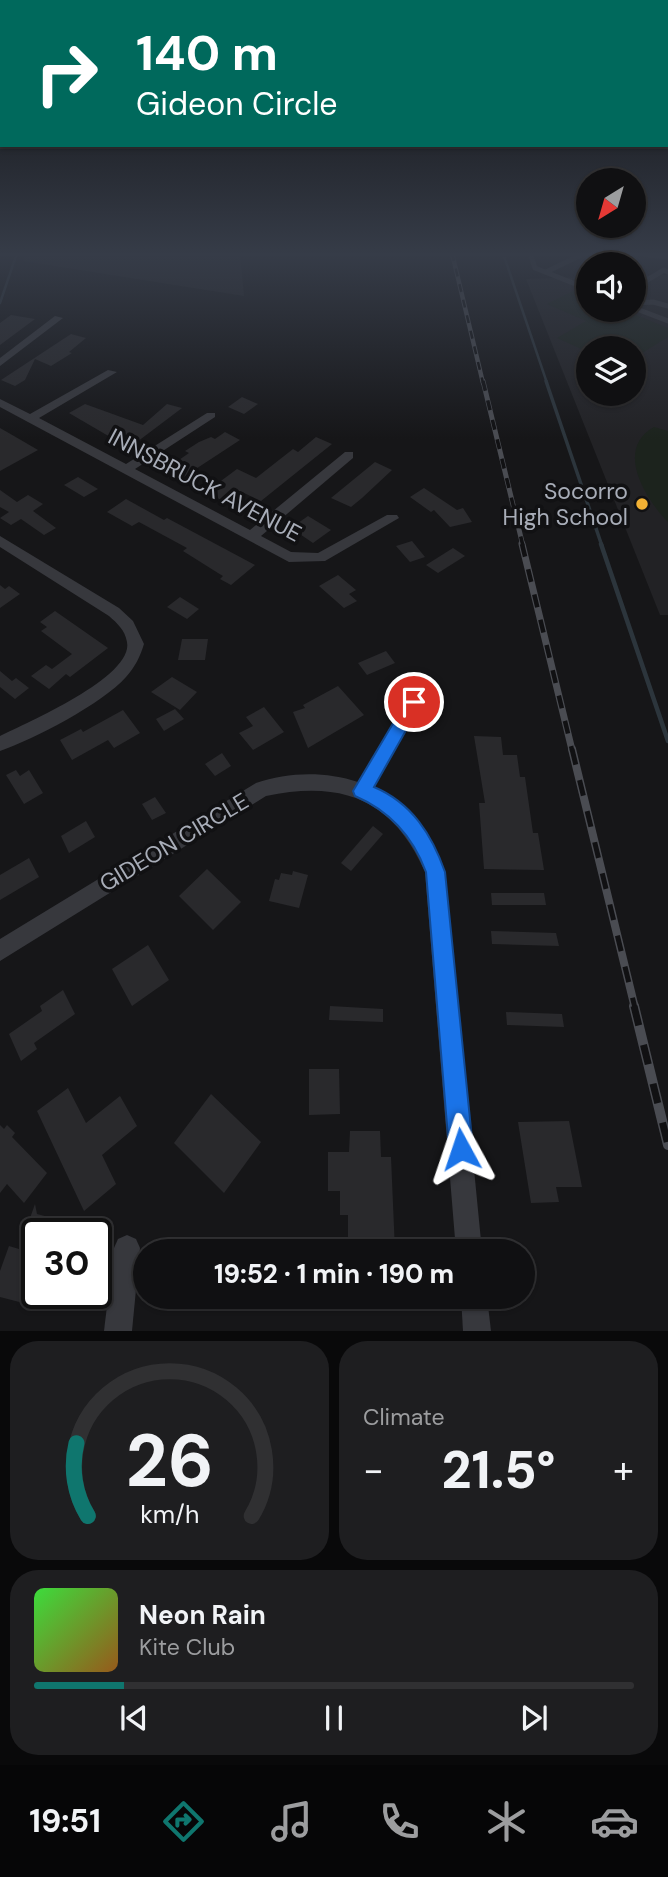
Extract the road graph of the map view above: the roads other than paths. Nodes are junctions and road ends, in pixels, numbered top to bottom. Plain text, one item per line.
1 (58, 318) dead end
2 (0, 363) edge
3 (112, 372) dead end
4 (0, 402) edge
5 (211, 415) dead end
6 (31, 418) junction
7 (349, 455) dead end
8 (127, 469) junction
9 (392, 518) dead end
10 (252, 536) junction
11 (0, 541) edge
12 (414, 702) dead end
13 (1, 742) edge
14 (362, 791) junction
15 (0, 951) edge
16 (469, 1239) edge
17 (127, 1248) dead end
18 (475, 1309) edge
19 (118, 1331) edge
20 (477, 1331) edge

1 - 2 street
3 - 6 street
4 - 6 street, INNSBRUCK AVENUE
5 - 8 street
6 - 8 street, INNSBRUCK AVENUE
7 - 10 street
8 - 10 street, INNSBRUCK AVENUE
9 - 10 street, INNSBRUCK AVENUE
11 - 13 street
12 - 14 street
14 - 15 street, GIDEON CIRCLE
14 - 16 street, GIDEON CIRCLE
17 - 19 street
18 - 20 street

